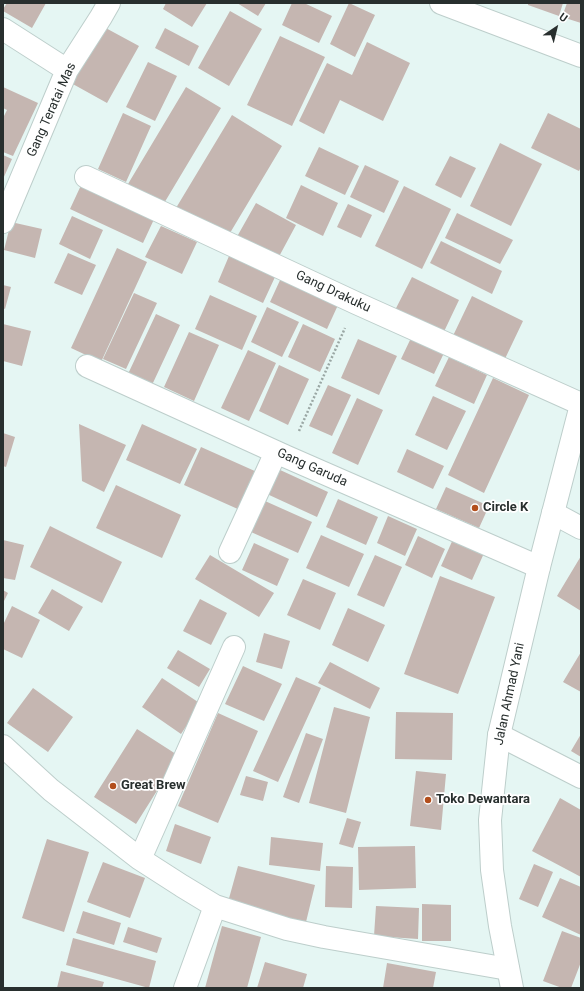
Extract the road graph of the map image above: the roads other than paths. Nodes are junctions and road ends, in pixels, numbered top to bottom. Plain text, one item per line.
1 (109, 3) edge
2 (441, 3) edge
3 (3, 29) edge
4 (581, 56) edge
5 (68, 70) junction
6 (86, 178) dead end
7 (3, 222) edge
8 (87, 366) dead end
9 (581, 404) edge
10 (281, 454) junction
11 (554, 513) junction
12 (581, 528) edge
13 (230, 552) dead end
14 (539, 567) junction
15 (234, 647) dead end
16 (499, 735) junction
17 (3, 746) edge
18 (581, 777) edge
19 (140, 859) junction
20 (215, 906) junction
21 (510, 978) edge
22 (185, 988) edge

1 - 5 street, Gang Teratai Mas
2 - 4 street
3 - 5 street
5 - 7 street, Gang Teratai Mas
6 - 9 street, Gang Drakuku
8 - 10 street, Gang Garuda
9 - 11 street, Jalan Ahmad Yani
10 - 13 street
10 - 14 street, Gang Garuda
11 - 12 street
11 - 14 street, Jalan Ahmad Yani
14 - 16 street, Jalan Ahmad Yani
15 - 19 street
16 - 18 street
16 - 21 street, Jalan Ahmad Yani
17 - 19 street
19 - 20 street
20 - 21 street
20 - 22 street

